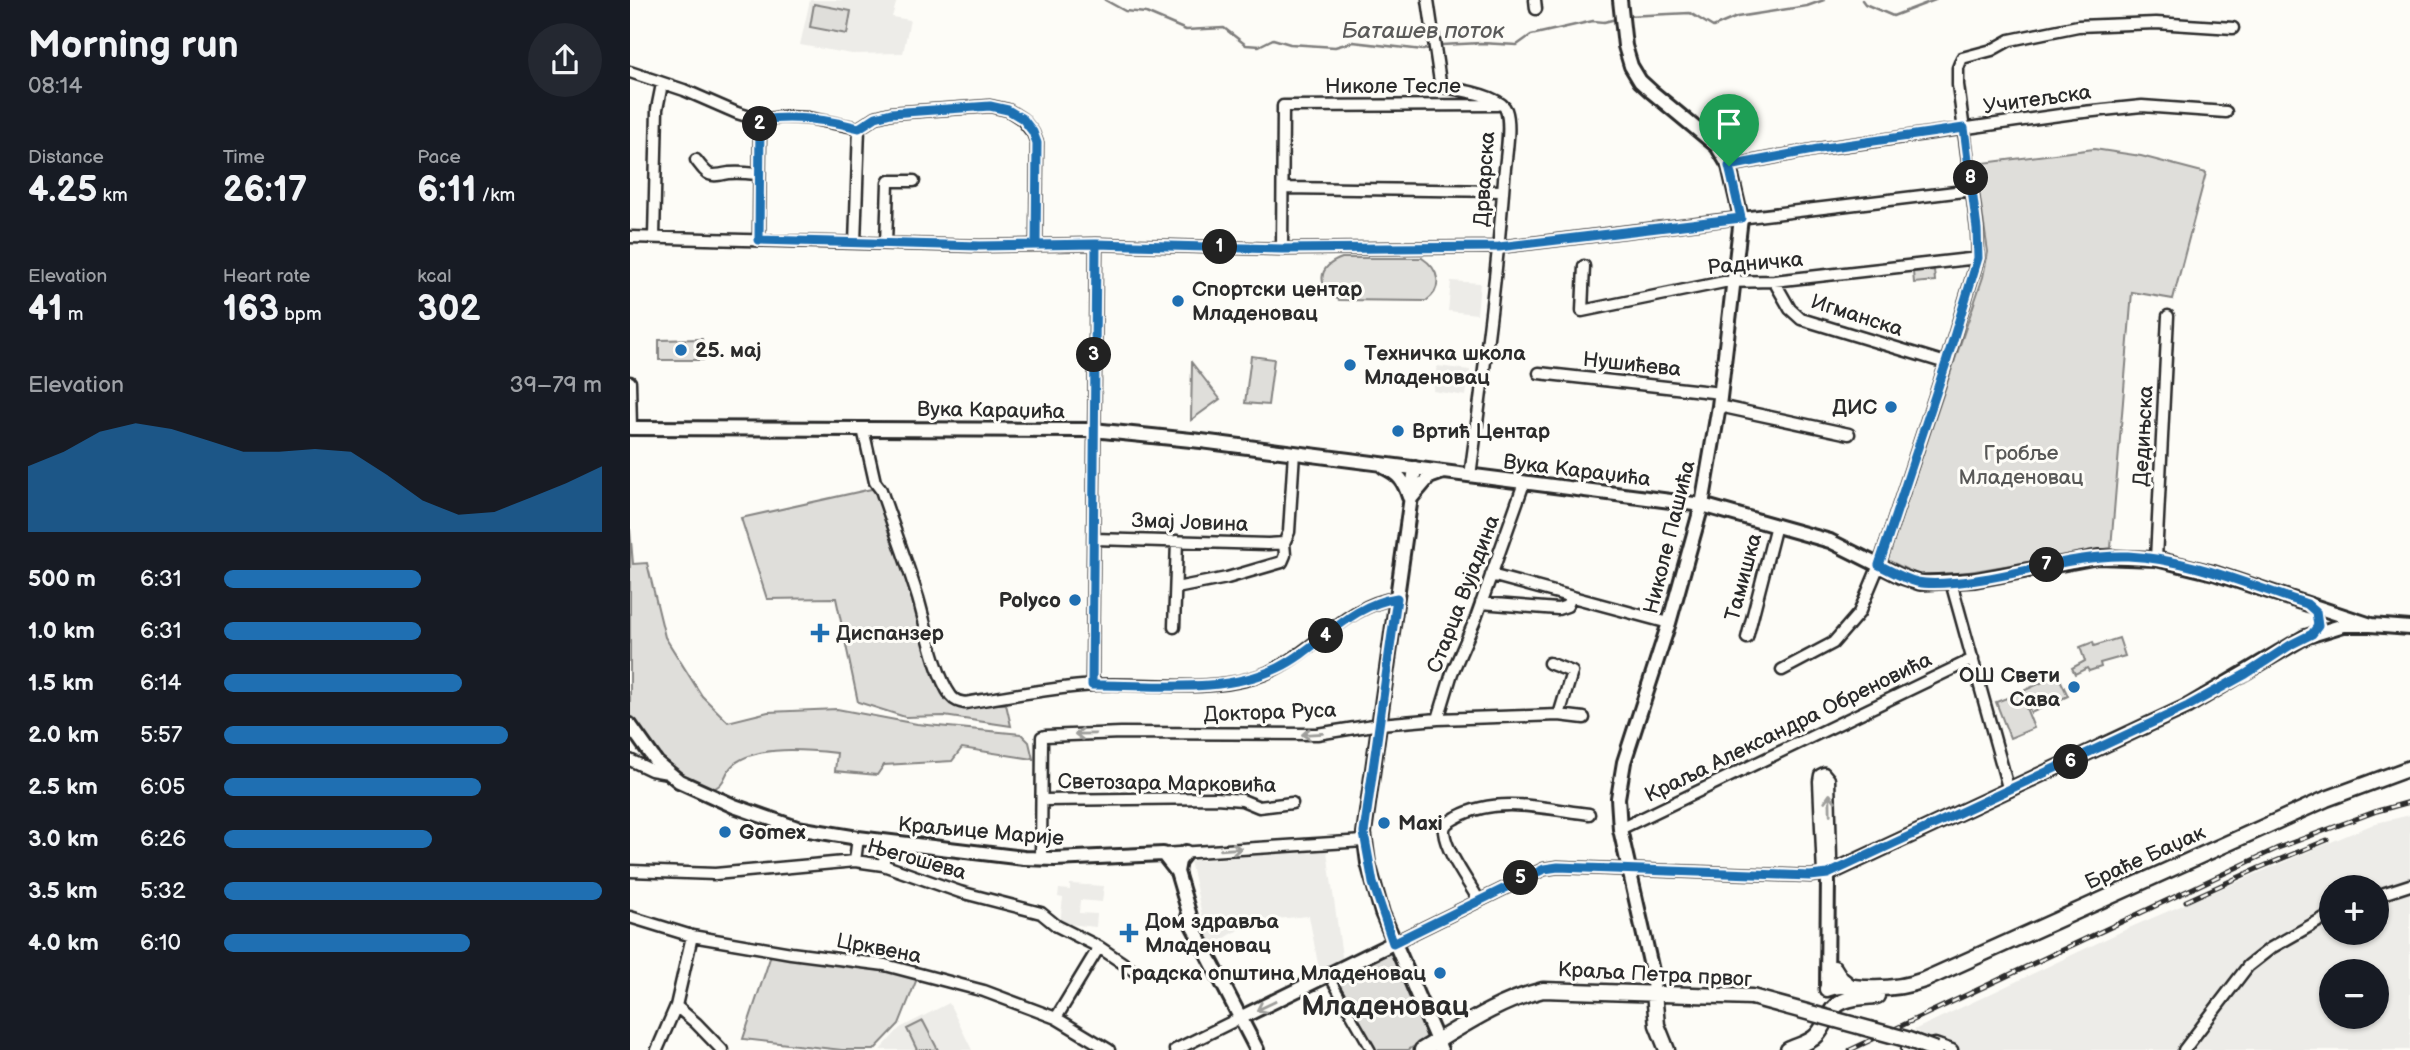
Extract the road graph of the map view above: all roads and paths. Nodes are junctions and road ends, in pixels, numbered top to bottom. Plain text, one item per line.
1 (1428, 0) edge
2 (1621, 5) edge
3 (2233, 27) dead end
4 (630, 72) edge
5 (662, 84) junction
6 (1503, 105) junction
7 (2226, 112) dead end
8 (760, 120) junction
9 (859, 128) junction
10 (1964, 128) junction
11 (696, 160) dead end
12 (1729, 166) junction
13 (758, 174) junction
14 (914, 181) dead end
15 (1284, 187) junction
16 (1972, 190) junction
17 (1503, 191) junction
18 (1741, 218) junction
19 (630, 237) edge
20 (654, 237) junction
21 (759, 240) junction
22 (855, 243) junction
23 (886, 244) junction
24 (1096, 244) junction
25 (1036, 245) junction
26 (1499, 247) junction
27 (1282, 249) junction
28 (1978, 258) junction
29 (1584, 266) dead end
30 (1735, 281) junction
31 (1774, 281) junction
32 (2168, 316) dead end
33 (1946, 363) junction
34 (1539, 373) dead end
35 (630, 382) edge
36 (1720, 400) junction
37 (630, 428) edge
38 (863, 429) junction
39 (1093, 430) junction
40 (1849, 434) dead end
41 (1294, 452) junction
42 (1373, 462) junction
43 (1415, 468) junction
44 (1444, 472) junction
45 (1470, 475) junction
46 (1524, 483) junction
47 (1410, 500) junction
48 (1702, 505) junction
49 (1776, 525) junction
50 (1094, 539) junction
51 (1177, 541) junction
52 (1284, 543) junction
53 (2156, 559) junction
54 (1879, 565) junction
55 (1491, 575) junction
56 (1951, 583) junction
57 (1176, 588) junction
58 (1571, 597) junction
59 (1397, 598) junction
60 (1481, 603) junction
61 (2307, 604) junction
62 (1669, 623) junction
63 (2371, 625) junction
64 (1174, 627) dead end
65 (2410, 628) edge
66 (2312, 634) junction
67 (1746, 638) dead end
68 (1973, 660) junction
69 (1549, 663) dead end
70 (1782, 670) dead end
71 (1092, 685) junction
72 (1559, 715) junction
73 (1584, 718) dead end
74 (1438, 719) junction
75 (1380, 724) junction
76 (630, 725) edge
77 (634, 740) edge
78 (630, 760) edge
79 (2410, 768) edge
80 (668, 774) junction
81 (2009, 791) junction
82 (1042, 800) junction
83 (1292, 803) dead end
84 (1589, 814) dead end
85 (1620, 829) junction
86 (858, 838) junction
87 (1364, 841) junction
88 (888, 842) junction
89 (1186, 852) junction
90 (1160, 854) junction
91 (1041, 859) junction
92 (855, 861) junction
93 (883, 865) junction
94 (630, 871) edge
95 (1630, 871) junction
96 (1177, 872) junction
97 (1828, 874) junction
98 (2410, 885) edge
99 (2389, 892) edge
100 (1478, 899) junction
101 (630, 917) edge
102 (2319, 921) edge
103 (1192, 923) junction
104 (1828, 923) junction
105 (692, 936) junction
106 (1393, 943) junction
107 (1099, 947) junction
108 (1834, 968) junction
109 (1136, 972) dead end
110 (1328, 975) junction
111 (1831, 990) junction
112 (1654, 993) junction
113 (1852, 993) junction
114 (676, 1006) junction
115 (1829, 1014) junction
116 (1056, 1018) junction
117 (1240, 1018) junction
118 (1804, 1042) junction
119 (1439, 1046) edge
120 (657, 1050) edge
121 (722, 1050) edge
122 (1109, 1050) edge
123 (1175, 1050) edge
124 (1257, 1050) edge
125 (1371, 1050) edge
126 (1422, 1050) edge
127 (1667, 1050) edge
128 (1788, 1050) edge
129 (1907, 1050) edge
130 (1936, 1050) edge
131 (1952, 1050) edge
132 (2184, 1050) edge

1 - 6 street, Дрварска
2 - 12 street, Николе Пашића
3 - 10 street
4 - 5 street
5 - 8 street
5 - 20 street
6 - 15 street, Николе Тесле
6 - 17 street, Дрварска
7 - 10 street, Учитељска
8 - 9 street
8 - 13 street
9 - 22 street
9 - 25 street
10 - 12 street, Учитељска
10 - 16 street
11 - 13 street
12 - 18 street, Николе Пашића
13 - 21 street
14 - 23 street
15 - 17 street
15 - 27 street
16 - 18 street
16 - 28 street
17 - 26 street, Дрварска
18 - 26 street
18 - 30 street, Николе Пашића
19 - 20 street
20 - 21 street
21 - 22 street
22 - 23 street
23 - 25 street
24 - 25 street
24 - 27 street
24 - 39 street
26 - 27 street
26 - 45 street, Дрварска
28 - 31 street, Радничка
28 - 33 street
29 - 30 street, Радничка
30 - 31 street, Радничка
30 - 36 street, Николе Пашића
31 - 33 street, Игманска
32 - 53 street, Дедињска
33 - 54 street
34 - 36 street, Нушићева
35 - 37 street
36 - 40 street, Нушићева
36 - 48 street, Николе Пашића
37 - 38 street, Вука Караџића
38 - 39 street, Вука Караџића
38 - 71 street
39 - 41 street, Вука Караџића
39 - 50 street
41 - 42 street, Вука Караџића
41 - 52 street
42 - 43 street, Вука Караџића
42 - 47 street
43 - 44 street, Вука Караџића
43 - 47 street
44 - 45 street, Вука Караџића
44 - 47 street
45 - 46 street, Вука Караџића
46 - 48 street, Вука Караџића
46 - 55 street, Старца Вујадина
47 - 59 street
48 - 49 street, Вука Караџића
48 - 62 street, Николе Пашића
49 - 54 street, Вука Караџића
49 - 67 street, Тамишка
50 - 51 street, Змај Јовина
50 - 71 street
51 - 52 street, Змај Јовина
51 - 57 street
52 - 57 street
53 - 56 street, Вука Караџића
53 - 61 street, Вука Караџића
54 - 56 street, Вука Караџића
54 - 70 street
55 - 58 street
55 - 60 street, Старца Вујадина
56 - 68 street
57 - 64 street
58 - 60 street
58 - 62 street
59 - 71 street
59 - 75 street
60 - 74 street, Старца Вујадина
61 - 63 street, Вука Караџића
61 - 66 street
62 - 85 street, Николе Пашића
63 - 65 street
63 - 66 street
66 - 81 street
68 - 81 street
68 - 85 street, Краља Александра Обреновића
69 - 72 street
72 - 73 street, Доктора Руса
72 - 74 street, Доктора Руса
74 - 75 street, Доктора Руса
75 -> 82 street, Доктора Руса
75 - 87 street
76 - 77 street, Краљице Марије
77 - 80 street, Краљице Марије
78 - 80 street
79 - 113 main road, Браће Баџак
80 - 86 street, Краљице Марије
81 - 97 street
82 - 83 street, Светозара Марковића
82 - 91 street
84 - 100 street
85 - 95 street, Николе Пашића
86 - 88 street, Краљице Марије
86 - 92 street
89 -> 87 street, Краљице Марије
87 - 106 street
88 - 91 street, Краљице Марије
88 - 93 street
89 - 90 street, Краљице Марије
89 - 96 street
90 - 91 street, Краљице Марије
90 - 96 street
90 - 103 street
92 - 93 street, Његошева
92 - 94 street, Његошева
93 - 107 street, Његошева
95 - 97 street
95 - 100 street
95 - 112 street, Николе Пашића
96 - 103 street
97 -> 97 street
97 - 104 street
98 - 99 street
100 - 106 street
101 - 105 street, Црквена
102 - 132 street
103 - 117 street
104 - 108 street
104 - 111 street
105 - 114 street
105 - 116 street, Црквена
106 - 110 street
106 - 119 street
107 - 109 street, Његошева
107 - 116 street
108 - 111 street
108 - 113 main road
110 -> 117 street
110 - 125 street
111 - 113 main road
111 - 115 street
111 - 118 main road
112 - 119 main road, Краља Петра првог
112 - 127 main road, Николе Пашића
112 - 130 main road, Краља Петра првог, bridge
113 - 115 main road, Браће Баџак
114 - 120 street
114 - 121 street
115 - 118 main road, Браће Баџак
116 - 122 street, Црквена
117 - 123 street
117 - 124 street
118 - 128 main road, Браће Баџак
119 - 126 main road, Краља Петра првог
129 - 131 street

